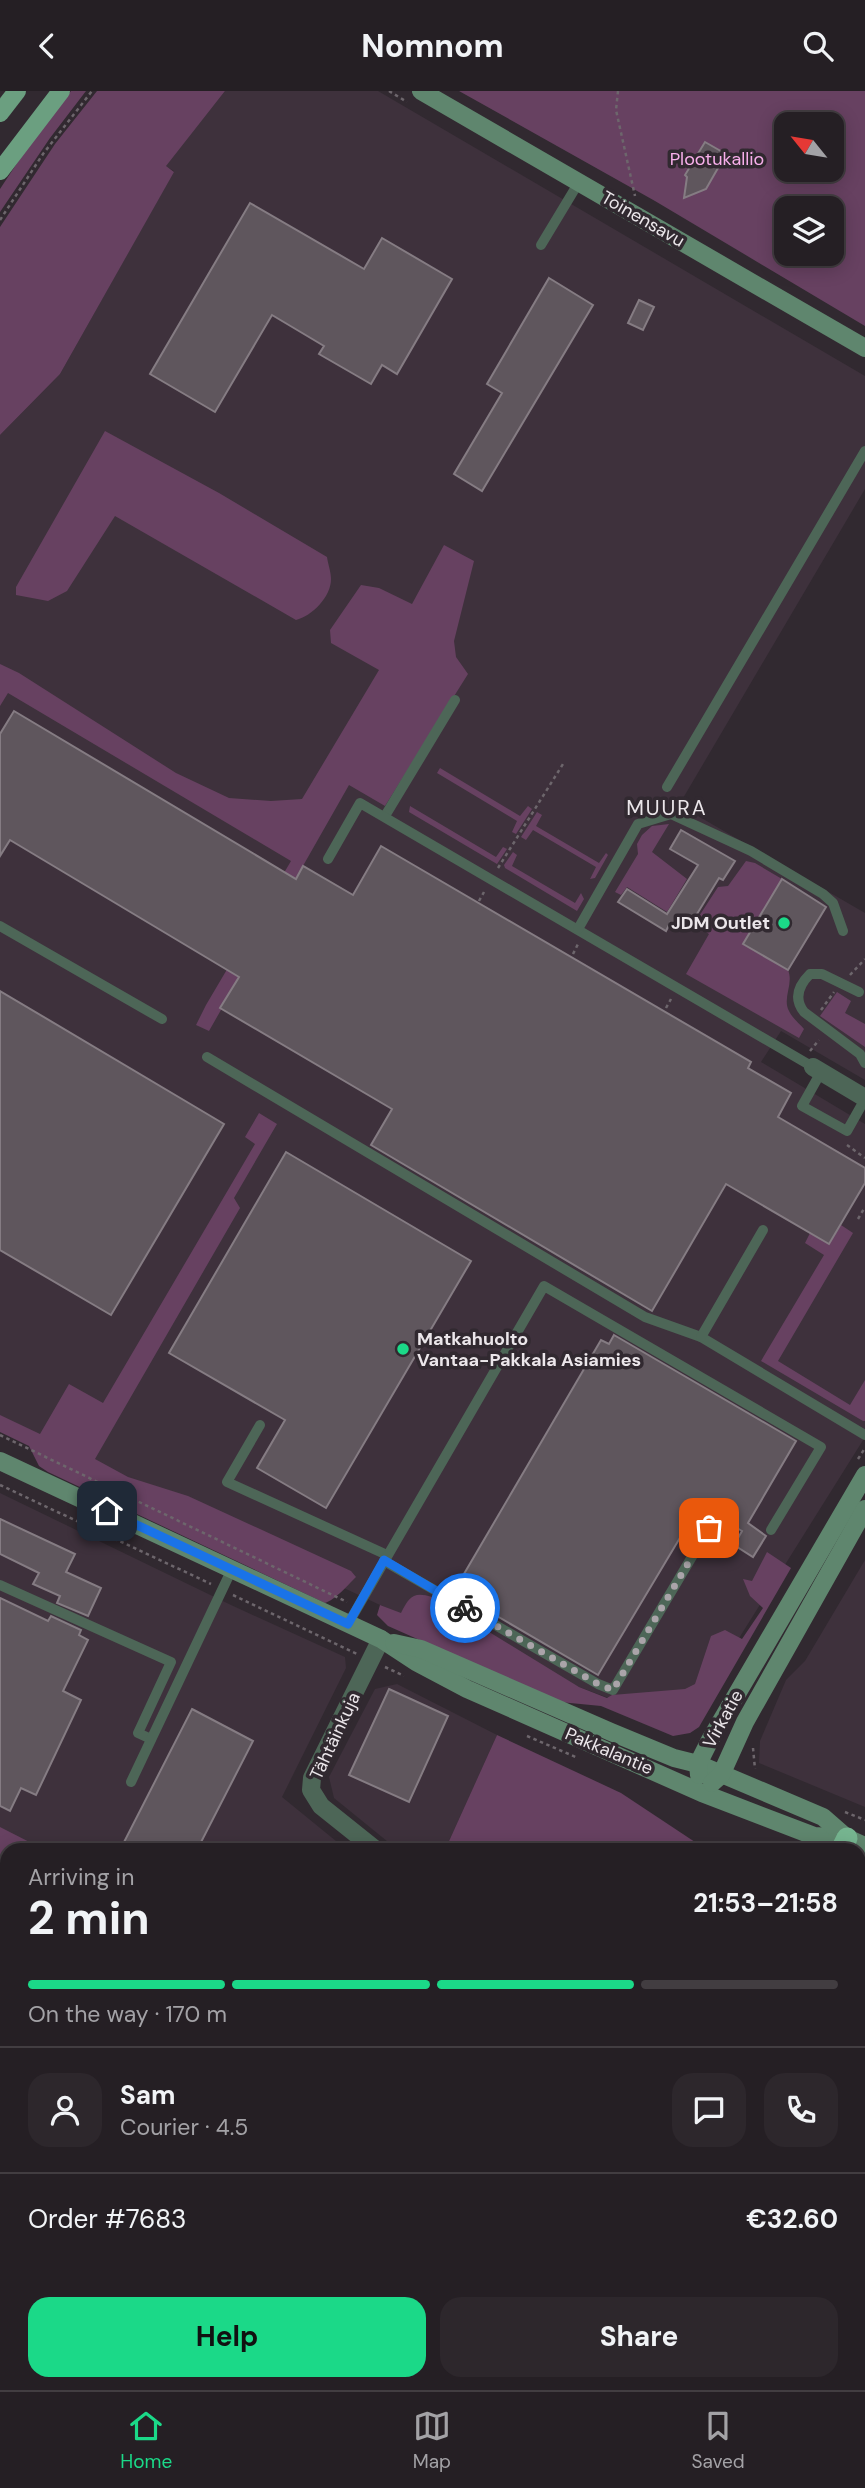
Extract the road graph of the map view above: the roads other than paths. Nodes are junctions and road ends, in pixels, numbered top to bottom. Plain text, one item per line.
1 (17, 91) edge
2 (61, 91) edge
3 (421, 91) edge
4 (0, 113) edge
5 (0, 171) edge
6 (579, 182) junction
7 (541, 245) dead end
8 (865, 348) edge
9 (865, 451) edge
10 (455, 700) dead end
11 (667, 787) dead end
12 (385, 816) junction
13 (328, 859) dead end
14 (0, 926) edge
15 (578, 929) junction
16 (843, 931) dead end
17 (859, 992) dead end
18 (162, 1019) dead end
19 (207, 1057) dead end
20 (865, 1063) edge
21 (815, 1064) junction
22 (863, 1094) edge
23 (763, 1230) dead end
24 (701, 1337) junction
25 (260, 1425) dead end
26 (865, 1435) edge
27 (0, 1461) edge
28 (865, 1475) edge
29 (865, 1509) edge
30 (709, 1528) dead end
31 (771, 1530) dead end
32 (386, 1558) junction
33 (232, 1569) junction
34 (0, 1585) edge
35 (348, 1624) junction
36 (381, 1639) junction
37 (151, 1739) junction
38 (698, 1764) junction
39 (721, 1775) junction
40 (131, 1782) dead end
41 (702, 1793) junction
42 (367, 1843) edge
43 (843, 1843) edge
44 (849, 1843) edge

1 - 4 main road
2 - 5 main road
3 - 6 main road, Toinensavu
6 - 7 lane
6 - 8 main road, Toinensavu
9 - 11 lane
10 - 12 lane
12 - 13 lane
12 - 15 lane
14 - 18 lane
15 - 16 lane
15 - 21 lane
17 - 20 lane
19 - 24 lane
21 - 22 street
21 - 22 lane
23 - 24 lane
24 - 26 lane
25 - 32 lane
27 - 33 main road, Pakkalantie
28 - 38 main road, Virkatie
29 - 39 main road, Virkatie
30 - 32 lane
31 - 32 lane
32 - 35 lane
33 - 35 main road, Pakkalantie
33 - 37 lane
34 - 37 lane
35 - 36 main road, Pakkalantie
36 - 38 main road, Pakkalantie
36 - 41 main road, Pakkalantie
36 - 42 street, Tähtäinkuja
37 - 40 lane
38 - 39 main road, Pakkalantie
38 - 41 main road, Virkatie
39 - 41 main road, Virkatie
39 - 44 main road, Pakkalantie
41 - 43 main road, Pakkalantie

